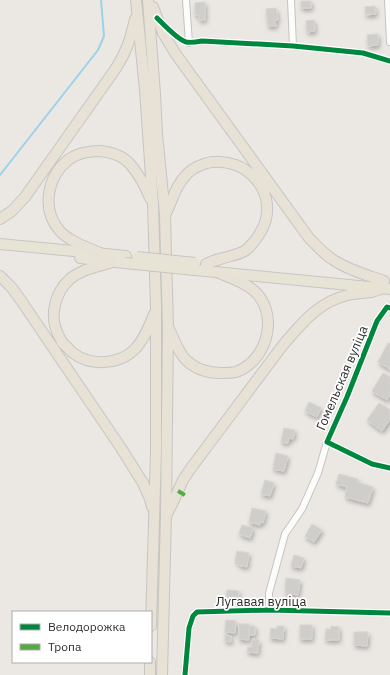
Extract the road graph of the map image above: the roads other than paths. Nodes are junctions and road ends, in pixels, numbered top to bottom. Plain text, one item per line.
1 (150, 0) edge
2 (186, 0) edge
3 (291, 0) edge
4 (388, 0) edge
5 (136, 5) edge
6 (157, 18) junction
7 (187, 42) junction
8 (390, 42) edge
9 (293, 46) junction
10 (175, 53) junction
11 (390, 61) edge
12 (153, 205) junction
13 (165, 215) junction
14 (0, 219) edge
15 (0, 244) edge
16 (0, 250) edge
17 (100, 253) junction
18 (126, 260) junction
19 (112, 262) junction
20 (206, 264) junction
21 (195, 267) junction
22 (216, 272) junction
23 (0, 276) edge
24 (387, 285) edge
25 (156, 308) junction
26 (390, 308) edge
27 (168, 327) junction
28 (327, 442) junction
29 (390, 468) edge
30 (154, 514) junction
31 (166, 515) junction
32 (269, 610) junction
33 (151, 611) edge
34 (390, 613) edge
35 (150, 663) edge
36 (150, 675) edge
37 (162, 675) edge
38 (185, 675) edge

1 - 6 highway
1 - 13 highway
2 - 7 street
3 - 9 street
4 - 8 street
5 - 12 highway
5 - 14 highway
6 - 7 street
6 - 10 highway
7 - 9 street
7 - 10 street
9 - 11 street
10 - 24 highway
12 - 17 highway
12 - 25 highway
13 - 20 highway
13 - 27 highway
15 - 17 main road
16 - 19 main road
17 - 18 main road
18 - 19 main road
18 - 21 main road, bridge
19 - 25 highway
20 - 21 main road
20 - 24 main road
21 - 22 main road
22 - 24 main road
22 - 27 highway
23 - 30 highway
24 - 31 highway
25 - 30 highway
26 - 28 street, Гомельская вуліца
27 - 31 highway
28 - 29 street, Гомельская вуліца
28 - 32 street
30 - 33 highway
31 - 37 highway
32 - 34 street, Лугавая вуліца
32 - 38 street, Лугавая вуліца
35 - 36 highway

